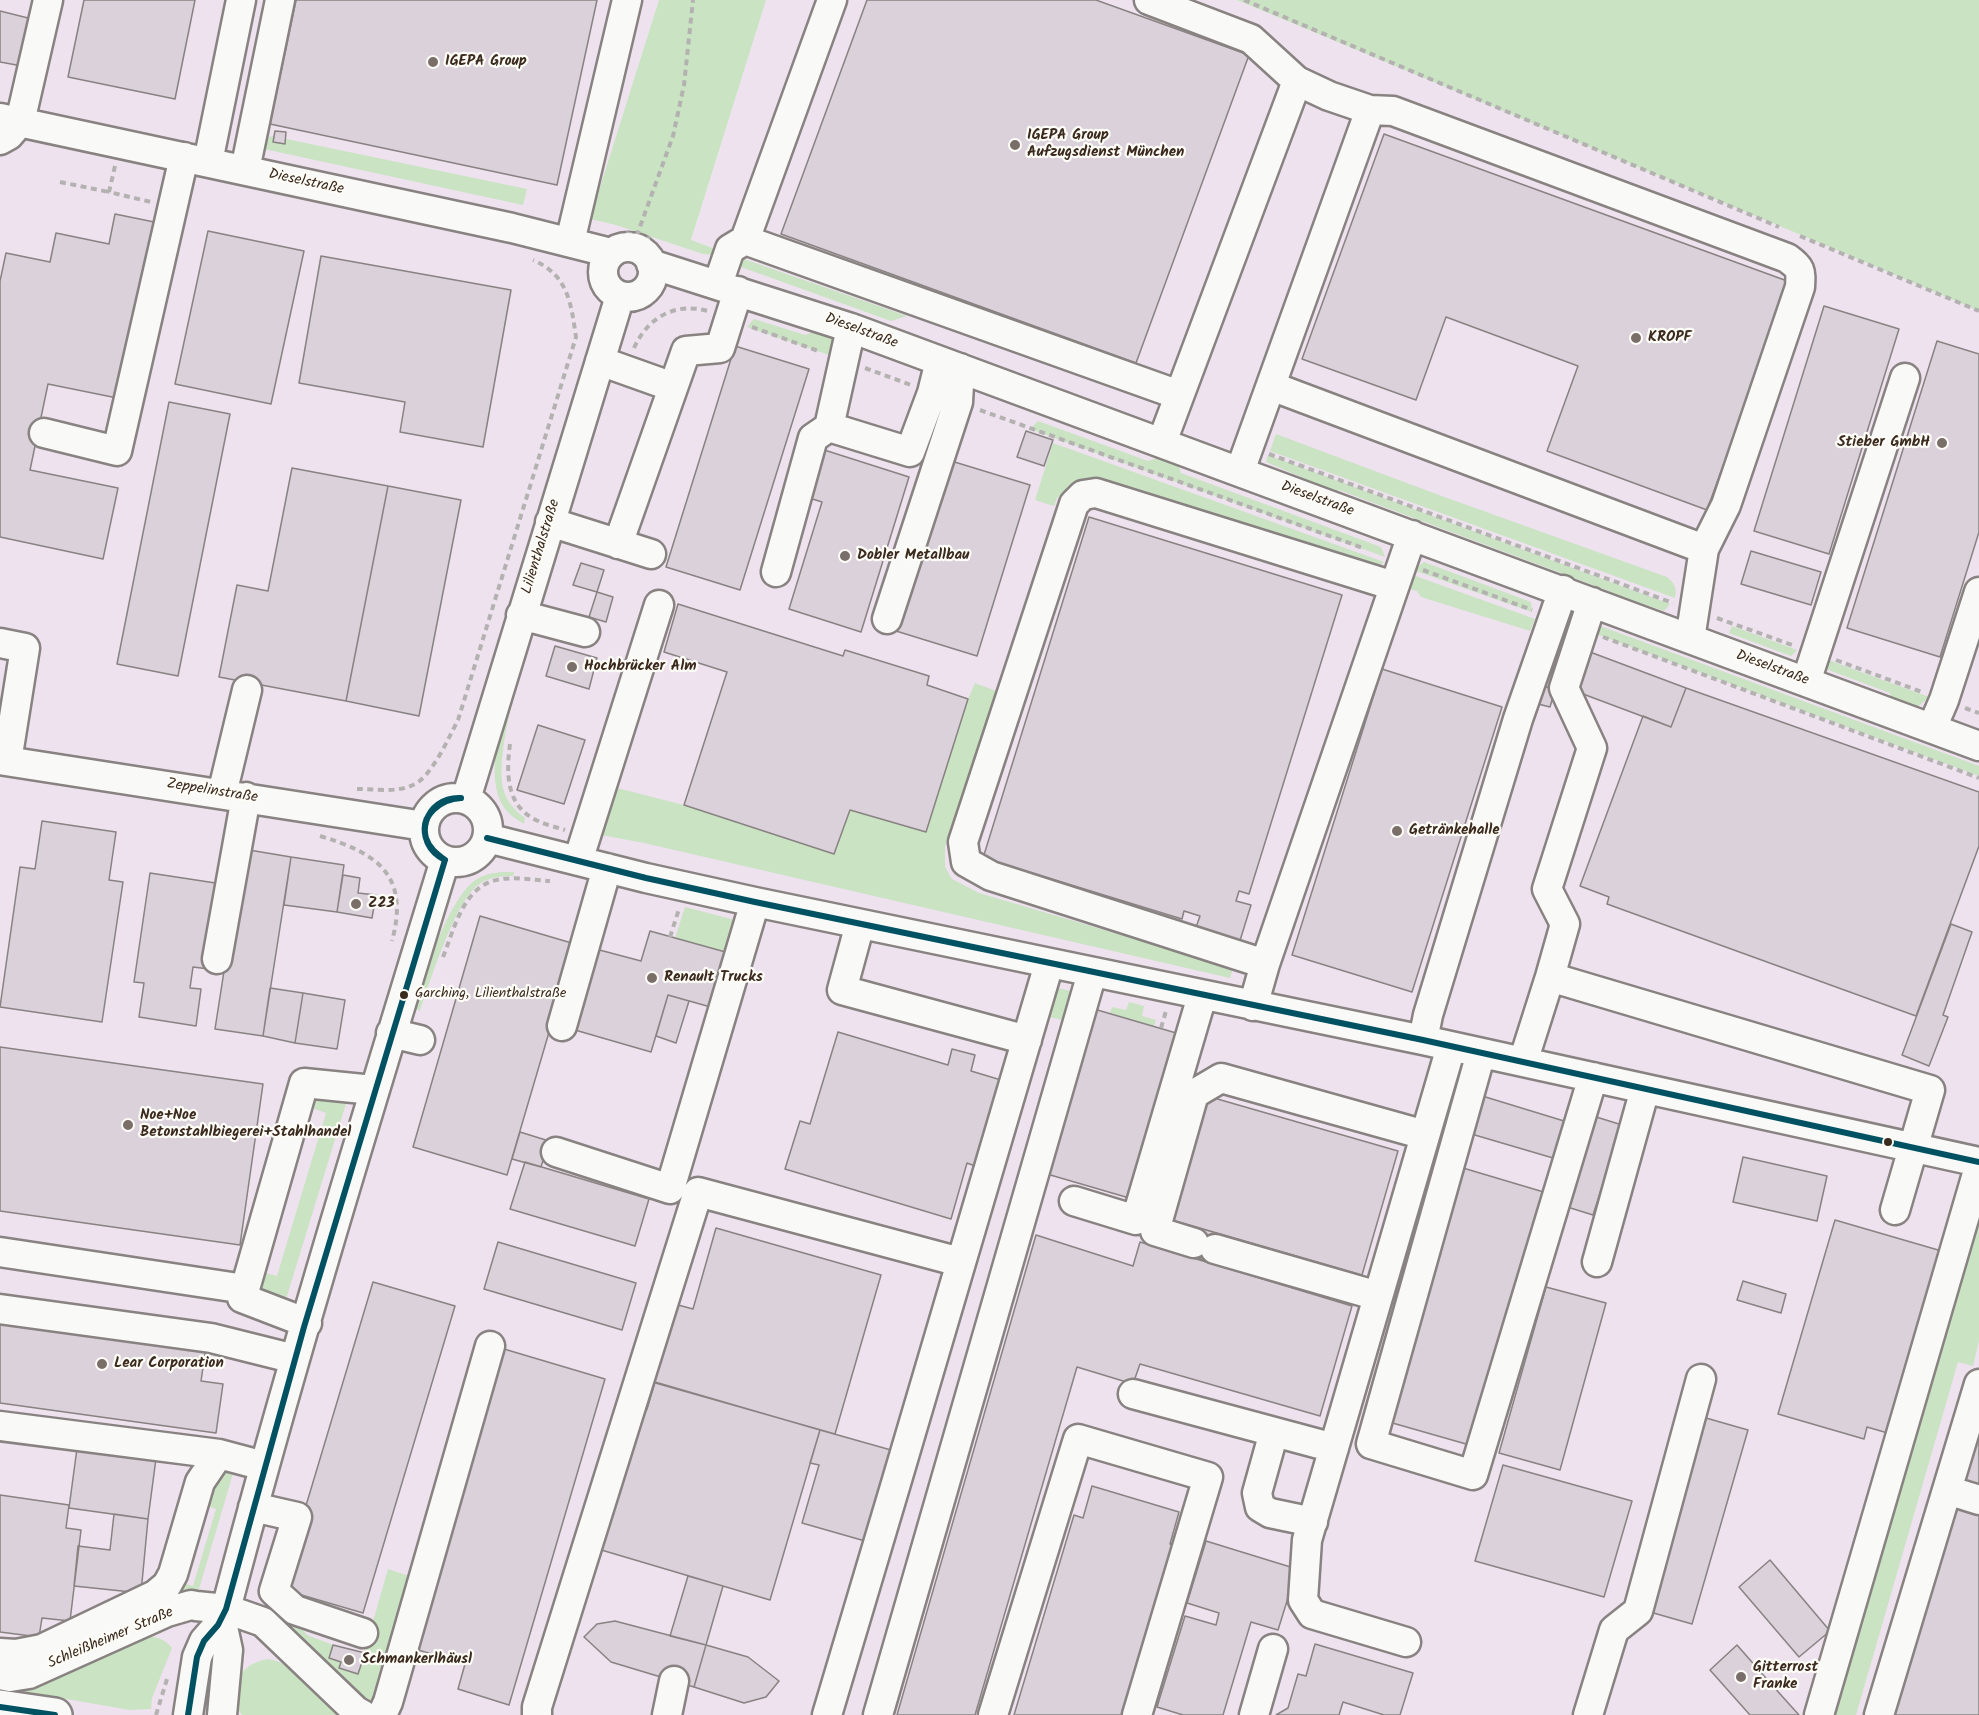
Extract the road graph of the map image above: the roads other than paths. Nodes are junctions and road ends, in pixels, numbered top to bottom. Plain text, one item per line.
1 (48, 0) edge
2 (241, 0) edge
3 (280, 0) edge
4 (627, 0) edge
5 (832, 0) edge
6 (1149, 0) edge
7 (1297, 81) junction
8 (1370, 110) junction
9 (7, 126) edge
10 (196, 160) junction
11 (245, 170) junction
12 (745, 240) junction
13 (570, 242) junction
14 (632, 255) junction
15 (728, 288) junction
16 (620, 296) junction
17 (851, 328) junction
18 (950, 364) junction
19 (613, 366) junction
20 (1905, 378) dead end
21 (1271, 386) junction
22 (673, 387) junction
23 (1179, 395) junction
24 (829, 427) junction
25 (44, 433) dead end
26 (1162, 442) junction
27 (1240, 471) junction
28 (550, 522) junction
29 (1412, 535) junction
30 (618, 544) junction
31 (1704, 549) junction
32 (651, 554) dead end
33 (776, 572) dead end
34 (1399, 575) junction
35 (1563, 590) junction
36 (1979, 592) edge
37 (1592, 602) junction
38 (659, 605) dead end
39 (521, 615) junction
40 (887, 619) dead end
41 (585, 632) dead end
42 (1690, 639) junction
43 (0, 643) edge
44 (1806, 682) junction
45 (247, 690) dead end
46 (1932, 728) junction
47 (1979, 746) edge
48 (4, 761) edge
49 (234, 796) junction
50 (466, 799) junction
51 (424, 826) junction
52 (488, 838) junction
53 (581, 848) junction
54 (445, 860) junction
55 (608, 868) junction
56 (755, 902) junction
57 (860, 924) junction
58 (217, 960) dead end
59 (1049, 964) junction
60 (1265, 964) junction
61 (1102, 975) junction
62 (1550, 977) junction
63 (1194, 994) junction
64 (1253, 1006) junction
65 (1101, 1011) dead end
66 (562, 1026) dead end
67 (1174, 1032) dead end
68 (391, 1033) junction
69 (420, 1040) dead end
70 (1026, 1040) junction
71 (1423, 1040) junction
72 (1451, 1047) junction
73 (1480, 1053) junction
74 (1523, 1062) junction
75 (1593, 1077) junction
76 (1645, 1089) junction
77 (374, 1090) junction
78 (1425, 1135) junction
79 (1914, 1148) junction
80 (556, 1152) dead end
81 (1979, 1165) edge
82 (1074, 1201) dead end
83 (1895, 1210) dead end
84 (0, 1252) edge
85 (960, 1262) junction
86 (1597, 1262) dead end
87 (245, 1289) junction
88 (1378, 1296) junction
89 (0, 1310) edge
90 (306, 1323) junction
91 (490, 1346) dead end
92 (295, 1359) junction
93 (1701, 1379) dead end
94 (1979, 1384) edge
95 (1133, 1394) dead end
96 (0, 1426) edge
97 (1274, 1432) junction
98 (1334, 1448) junction
99 (219, 1454) junction
100 (264, 1466) junction
101 (1947, 1490) junction
102 (1979, 1500) edge
103 (253, 1507) junction
104 (1313, 1522) junction
105 (226, 1609) junction
106 (363, 1633) dead end
107 (1406, 1642) dead end
108 (1273, 1649) dead end
109 (0, 1653) edge
110 (0, 1676) edge
111 (674, 1681) dead end
112 (0, 1707) edge
113 (56, 1715) edge
114 (188, 1715) edge
115 (222, 1715) edge
116 (363, 1715) edge
117 (382, 1715) edge
118 (537, 1715) edge
119 (667, 1715) edge
120 (827, 1715) edge
121 (878, 1715) edge
122 (993, 1715) edge
123 (1137, 1715) edge
124 (1254, 1715) edge
125 (1588, 1715) edge
126 (1819, 1715) edge
127 (1879, 1715) edge

1 - 9 street
2 - 10 street
3 - 11 street
4 - 13 street
5 - 12 street
6 - 7 street
7 - 8 street
7 - 23 street
8 - 21 street
8 - 31 street
9 - 10 street, Dieselstraße
10 - 11 street, Dieselstraße
10 - 25 street
11 - 13 street, Dieselstraße
12 - 15 street
12 - 23 street
13 - 14 street, Dieselstraße
14 - 15 street, Dieselstraße
14 - 16 street
14 - 16 street
15 - 17 street, Dieselstraße
15 - 22 street
16 - 19 street, Lilienthalstraße
17 - 18 street, Dieselstraße
17 - 24 street
18 - 24 street
18 - 26 street, Dieselstraße
18 - 40 street
19 - 22 street
19 - 28 street, Lilienthalstraße
20 - 44 street
21 - 27 street
21 - 31 street
22 - 30 street
23 - 26 street
24 - 33 street
26 - 27 street, Dieselstraße
27 - 29 street, Dieselstraße
28 - 30 street
28 - 39 street, Lilienthalstraße
29 - 34 street
29 - 35 street, Dieselstraße
30 - 32 street
31 - 42 street
34 - 60 street
34 - 60 street
35 - 37 street, Dieselstraße
35 - 71 street
36 - 46 street
37 - 42 street, Dieselstraße
37 - 62 street
38 - 53 street
39 - 41 street
39 - 50 street, Lilienthalstraße
42 - 44 street, Dieselstraße
43 - 48 street
44 - 46 street, Dieselstraße
45 - 49 street
46 - 47 street, Dieselstraße
48 - 49 street, Zeppelinstraße
49 - 51 street, Zeppelinstraße
49 - 58 street
50 - 51 street
50 - 52 street
51 - 54 street
52 - 53 street
52 - 54 street
53 - 55 street
54 - 68 street
55 - 56 street
55 - 66 street
56 - 57 street
56 - 80 street
57 - 59 street
57 - 70 street
59 - 61 street
59 - 70 street
60 - 64 street
61 - 63 street
61 - 65 street
61 - 121 street
62 - 74 street
62 - 79 street
63 - 64 street
63 - 67 street
63 - 82 street
64 - 71 street
68 - 69 street
68 - 77 street
70 - 85 street
71 - 72 street
72 - 73 street
72 - 78 street
73 - 74 street
73 - 75 street
74 - 75 street
75 - 76 street
76 - 79 street
76 - 86 street
77 - 87 street
77 - 90 street
78 - 88 street
78 - 88 street
79 - 81 street
79 - 83 street
81 - 126 street
84 - 87 street
85 - 118 street
85 - 120 street
87 - 90 street
88 - 98 street
89 - 92 street
90 - 92 street
91 - 117 street
92 - 100 street
93 - 125 street
94 - 101 street
95 - 97 street
96 - 99 street
97 - 98 street
97 - 104 street
98 - 104 street
99 - 100 street
99 - 109 street
100 - 103 street
101 - 102 street
101 - 127 street
103 - 105 street
103 - 106 street
104 - 107 street
105 - 110 street, Schleißheimer Straße
105 - 114 street
105 - 115 street
105 - 116 street, Schleißheimer Straße
108 - 124 street
111 - 119 street
112 - 113 main road
122 - 123 street

